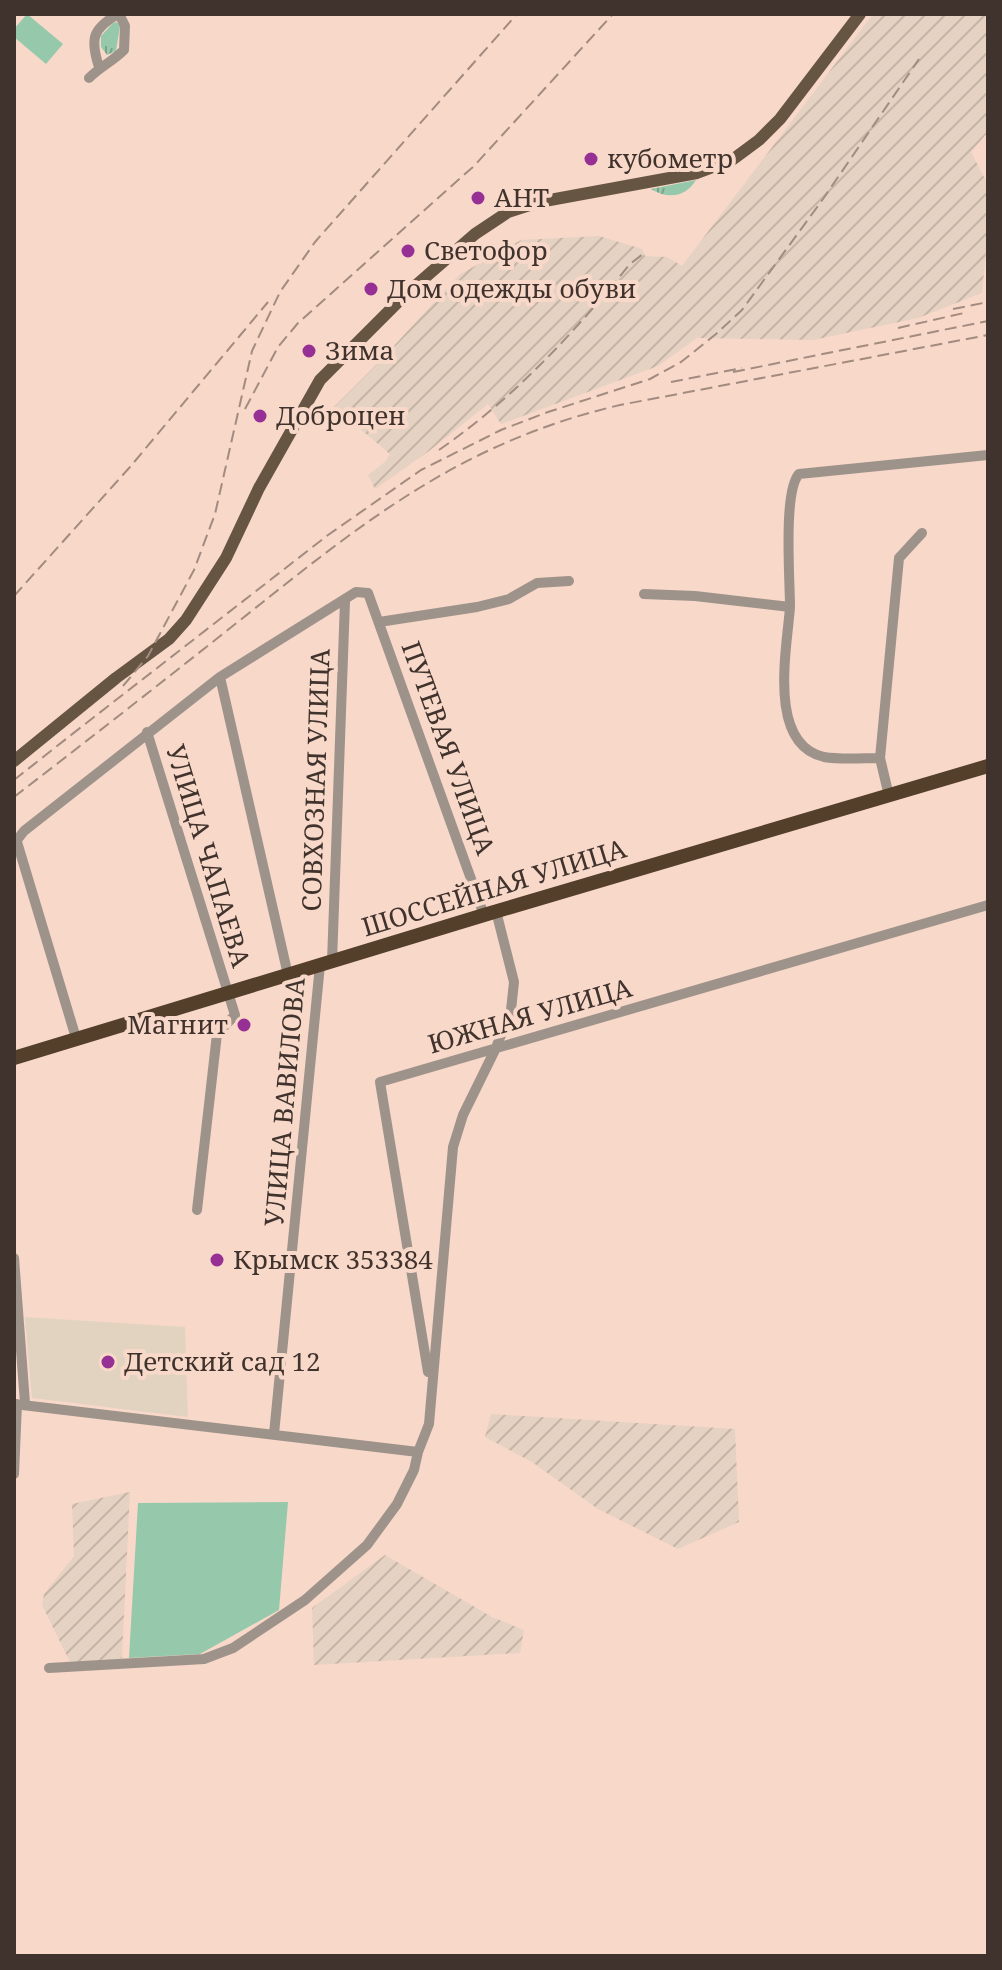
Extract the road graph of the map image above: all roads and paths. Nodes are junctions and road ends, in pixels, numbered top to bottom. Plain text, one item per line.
1 (119, 14) edge
2 (860, 14) edge
3 (99, 67) junction
4 (89, 78) dead end
5 (988, 455) edge
6 (922, 533) dead end
7 (569, 581) dead end
8 (644, 594) dead end
9 (345, 601) junction
10 (790, 607) junction
11 (379, 622) junction
12 (220, 677) junction
13 (147, 732) junction
14 (880, 758) junction
15 (14, 761) edge
16 (988, 766) edge
17 (889, 796) junction
18 (15, 843) edge
19 (988, 905) edge
20 (490, 913) junction
21 (326, 963) junction
22 (288, 975) junction
23 (226, 993) junction
24 (76, 1038) junction
25 (495, 1050) junction
26 (14, 1058) edge
27 (197, 1210) dead end
28 (14, 1258) edge
29 (431, 1386) junction
30 (19, 1404) edge
31 (274, 1434) junction
32 (418, 1452) junction
33 (14, 1474) edge
34 (49, 1668) dead end

1 - 3 street
1 - 3 street
2 - 15 main road
3 - 4 street
5 - 10 street
6 - 14 street
7 - 11 street
8 - 10 street
9 - 11 street, ПУТЕВАЯ УЛИЦА
9 - 12 street
9 - 21 street, СОВХОЗНАЯ УЛИЦА
10 - 14 street
11 - 20 street, ПУТЕВАЯ УЛИЦА
12 - 13 street
12 - 22 street
13 - 18 street
13 - 23 street, УЛИЦА ЧАПАЕВА
14 - 17 street
16 - 17 highway, ШОССЕЙНАЯ УЛИЦА
17 - 20 highway, ШОССЕЙНАЯ УЛИЦА
18 - 24 street
19 - 25 street, ЮЖНАЯ УЛИЦА
20 - 21 highway, ШОССЕЙНАЯ УЛИЦА
20 - 25 street, ПУТЕВАЯ УЛИЦА
21 - 22 highway, ШОССЕЙНАЯ УЛИЦА
21 - 31 street, УЛИЦА ВАВИЛОВА
22 - 23 highway, ШОССЕЙНАЯ УЛИЦА
23 - 24 highway, ШОССЕЙНАЯ УЛИЦА
23 - 27 street
24 - 26 highway, ШОССЕЙНАЯ УЛИЦА
25 - 29 street, ПУТЕВАЯ УЛИЦА
25 - 29 street, ЮЖНАЯ УЛИЦА
28 - 30 street
29 - 32 street
30 - 31 street
30 - 33 street
31 - 32 street
32 - 34 street

